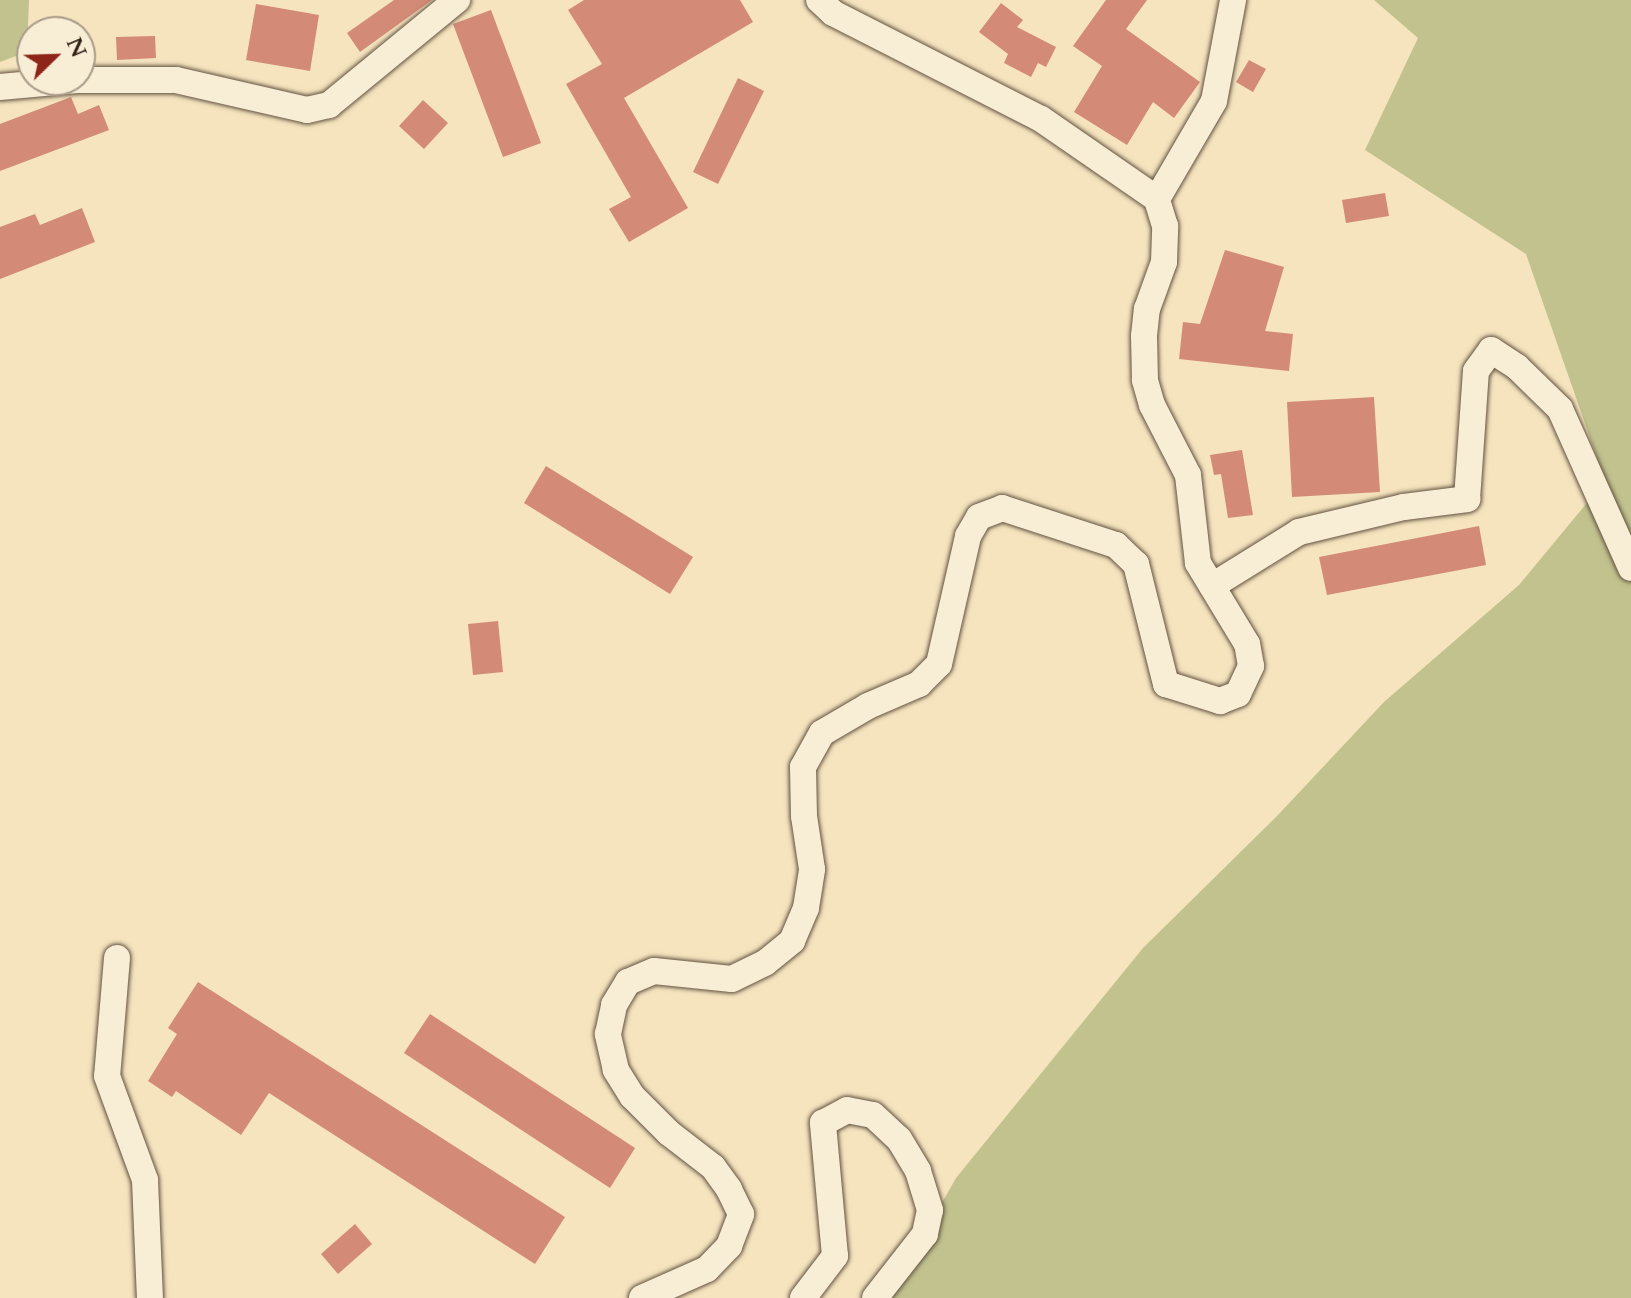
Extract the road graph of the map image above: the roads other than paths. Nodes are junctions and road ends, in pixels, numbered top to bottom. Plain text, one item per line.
1 (457, 0) edge
2 (819, 0) edge
3 (1233, 0) edge
4 (96, 80) edge
5 (1157, 199) junction
6 (1631, 568) edge
7 (1212, 586) junction
8 (117, 958) dead end
9 (150, 1298) edge
10 (642, 1298) edge
11 (803, 1298) edge
12 (875, 1298) edge

1 - 4 street
2 - 5 street
3 - 5 street
5 - 7 street
6 - 7 street
7 - 10 street
8 - 9 street
11 - 12 street

